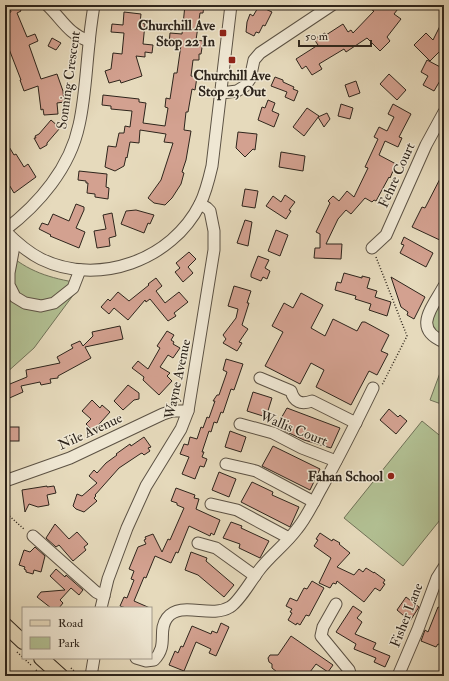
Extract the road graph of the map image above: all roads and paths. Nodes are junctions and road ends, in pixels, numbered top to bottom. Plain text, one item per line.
1 (47, 5) edge
2 (94, 5) edge
3 (232, 5) edge
4 (332, 5) edge
5 (89, 41) junction
6 (221, 93) junction
7 (444, 112) edge
8 (200, 204) junction
9 (5, 230) edge
10 (15, 241) junction
11 (372, 248) joint
12 (80, 270) junction
13 (444, 286) edge
14 (444, 342) edge
15 (260, 378) dead end
16 (377, 388) joint
17 (188, 411) junction
18 (356, 423) junction
19 (240, 424) dead end
20 (336, 461) junction
21 (226, 464) dead end
22 (5, 481) edge
23 (314, 502) junction
24 (211, 504) dead end
25 (5, 512) edge
26 (33, 536) joint
27 (289, 538) junction
28 (198, 543) dead end
29 (444, 566) edge
30 (255, 576) junction
31 (104, 596) junction
32 (336, 604) dead end
33 (101, 607) edge
34 (5, 625) edge
35 (22, 641) edge
36 (42, 659) edge
37 (94, 659) edge
38 (139, 659) edge
39 (61, 676) edge
40 (91, 676) edge
41 (351, 676) edge
42 (398, 676) edge

1 - 5 street
2 - 5 street, Sonning Crescent
3 - 6 street
4 - 6 street
5 - 9 street, Sonning Crescent
6 - 8 street
7 - 11 street, Fehre Court
8 - 12 street
8 - 17 street, Wayne Avenue
9 - 10 street
10 - 12 street
10 - 12 street
11 - 16 path
13 - 14 street
15 - 18 street
16 - 18 street
17 - 22 street, Nile Avenue
17 - 31 street, Wayne Avenue
18 - 20 street
19 - 20 street, Wallis Court
20 - 23 street
21 - 23 street
23 - 27 street
24 - 27 street
25 - 26 path
26 - 31 street
27 - 30 street
28 - 30 street
29 - 42 street, Fisher Lane
30 - 38 street
31 - 33 street, Wayne Avenue
32 - 41 street
34 - 35 main road
36 - 39 main road
37 - 40 street

